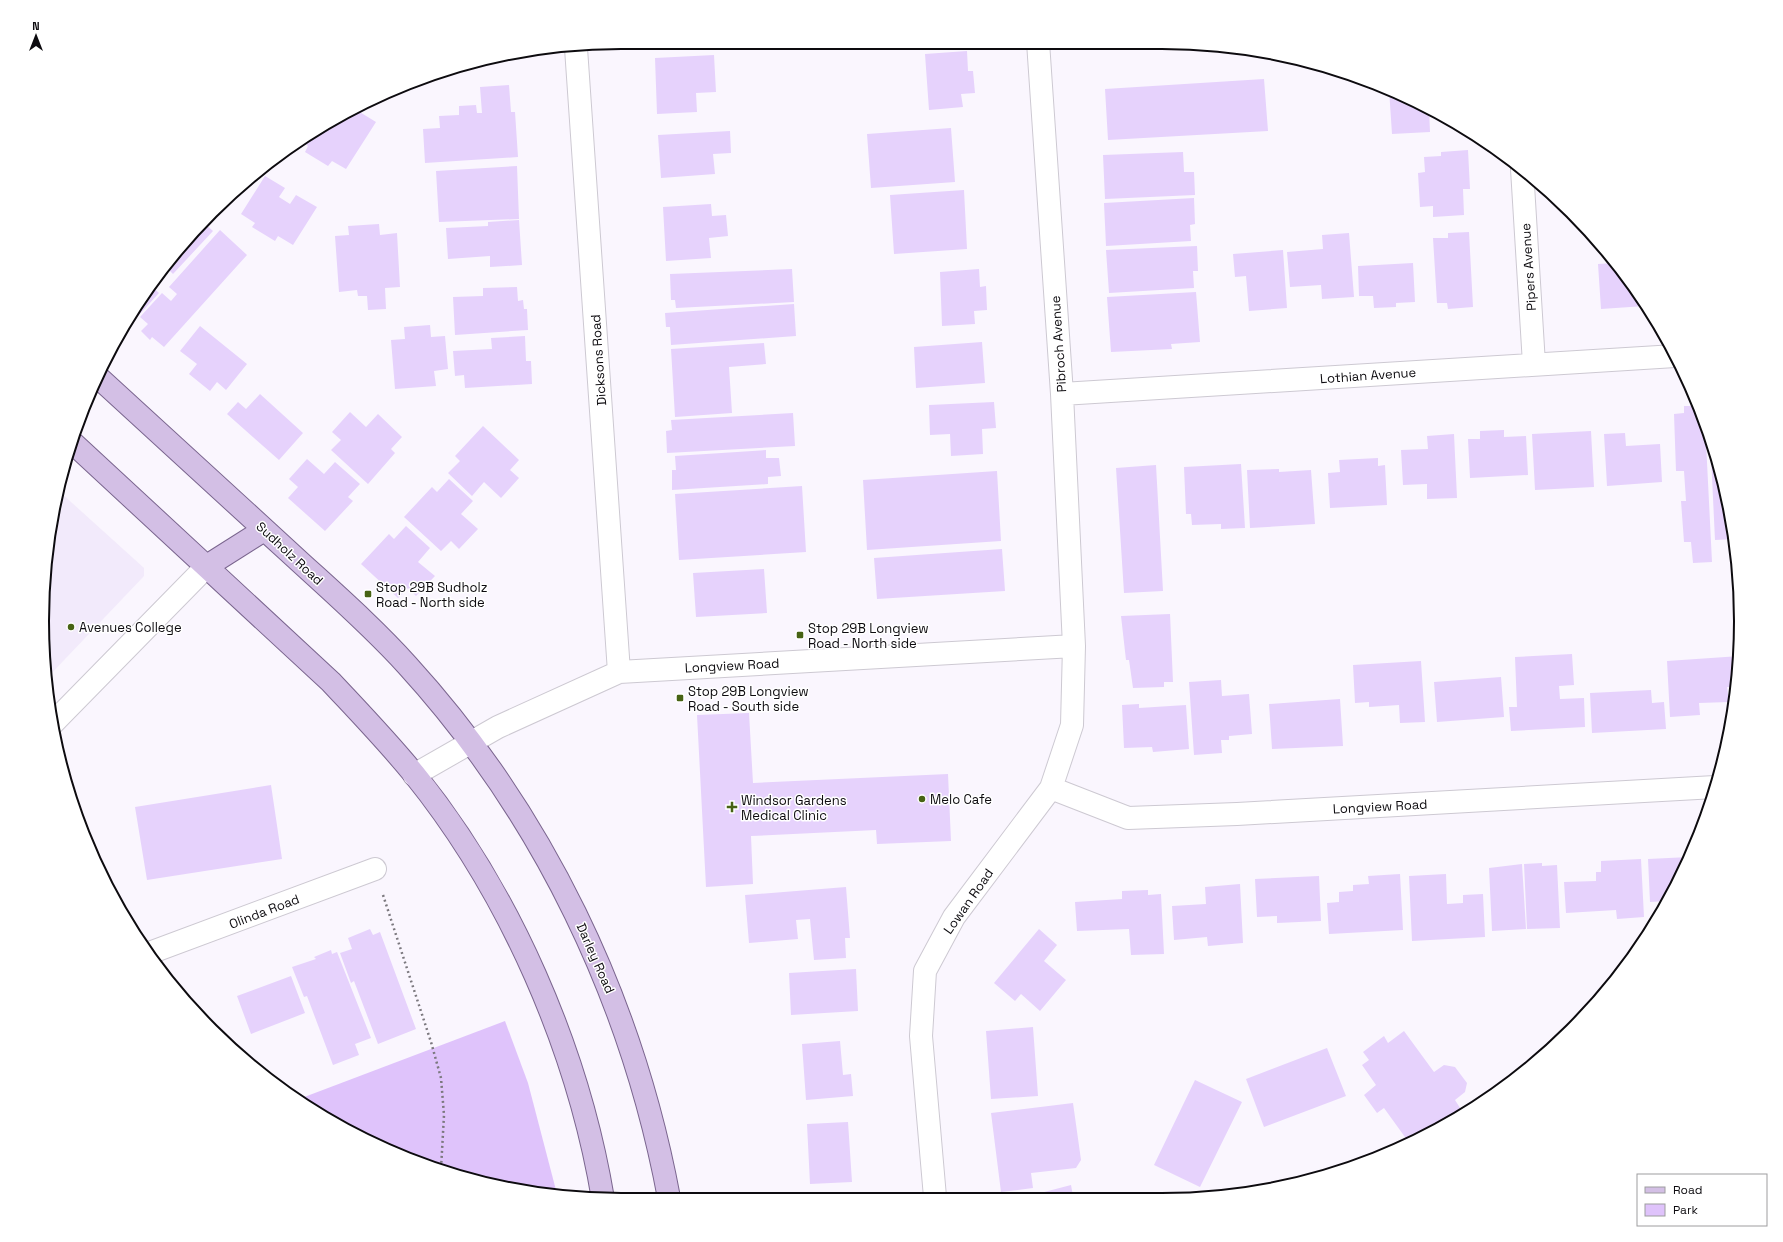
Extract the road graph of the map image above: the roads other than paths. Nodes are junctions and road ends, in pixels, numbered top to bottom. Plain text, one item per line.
1 (1038, 49) edge
2 (576, 51) edge
3 (1523, 177) edge
4 (1669, 356) edge
5 (1534, 364) junction
6 (102, 381) edge
7 (1062, 394) junction
8 (76, 446) edge
9 (264, 530) junction
10 (207, 566) junction
11 (1074, 646) junction
12 (619, 672) junction
13 (58, 718) edge
14 (470, 742) junction
15 (414, 775) junction
16 (1709, 787) edge
17 (1051, 788) junction
18 (375, 869) road end
19 (154, 951) edge
20 (602, 1192) edge
21 (668, 1193) edge
22 (935, 1193) edge

1 - 7 street, Pibroch Avenue
2 - 12 street, Dicksons Road
3 - 5 street, Pipers Avenue
4 - 5 street, Lothian Avenue
5 - 7 street, Lothian Avenue
6 - 9 main road, Sudholz Road
7 - 11 street, Pibroch Avenue
8 - 10 main road
9 - 10 main road
9 - 14 main road, Sudholz Road
10 - 13 street
10 - 15 main road
11 - 12 street, Longview Road
11 - 17 street, Lowan Road
12 - 14 street, Longview Road
14 - 15 street, Longview Road
14 - 21 main road, Darley Road
15 - 20 main road
16 - 17 street, Longview Road
17 - 22 street, Lowan Road
18 - 19 street, Olinda Road

